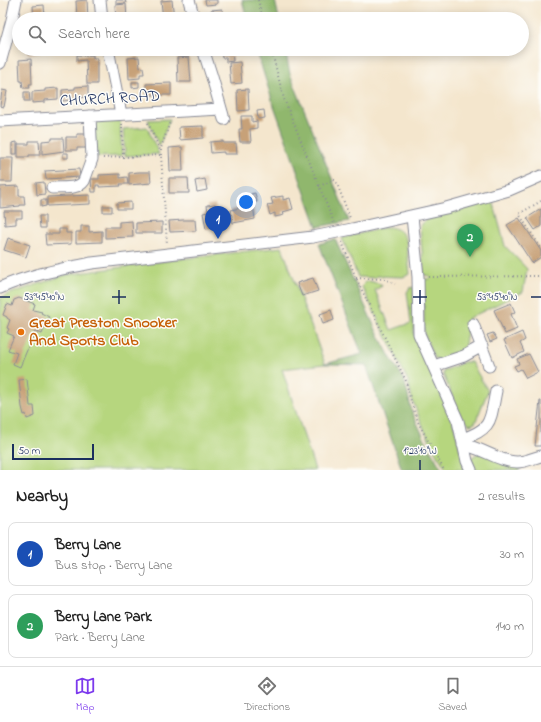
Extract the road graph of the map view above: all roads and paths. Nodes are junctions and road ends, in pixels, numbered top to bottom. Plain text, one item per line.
1 (16, 0) edge
2 (100, 0) edge
3 (189, 0) edge
4 (258, 0) edge
5 (13, 12) edge
6 (101, 12) edge
7 (192, 12) edge
8 (261, 12) edge
9 (12, 18) edge
10 (109, 56) edge
11 (205, 56) edge
12 (273, 56) edge
13 (0, 63) edge
14 (174, 111) junction
15 (143, 113) junction
16 (121, 114) junction
17 (90, 116) junction
18 (0, 121) edge
19 (161, 154) junction
20 (123, 157) junction
21 (92, 159) junction
22 (541, 176) edge
23 (319, 186) junction
24 (52, 188) dead end
25 (541, 201) edge
26 (412, 216) junction
27 (334, 223) dead end
28 (352, 229) junction
29 (340, 237) dead end
30 (541, 248) edge
31 (167, 254) junction
32 (541, 276) edge
33 (418, 277) junction
34 (356, 278) junction
35 (395, 284) dead end
36 (0, 288) edge
37 (473, 324) dead end
38 (482, 346) junction
39 (434, 366) junction
40 (489, 366) dead end
41 (496, 391) dead end
42 (463, 442) junction
43 (541, 456) edge
44 (444, 470) edge
45 (471, 470) edge

1 - 5 street
2 - 6 street
3 - 7 street
4 - 8 path
9 - 13 street
10 - 16 street
11 - 14 street, CHURCH ROAD
12 - 23 path
14 - 15 street, CHURCH ROAD
14 - 19 path
15 - 16 street, CHURCH ROAD
15 - 19 path
16 - 17 street, CHURCH ROAD
16 - 20 path
17 - 18 street, CHURCH ROAD
17 - 21 street
19 - 20 path
19 - 31 path
20 - 21 path
21 - 24 street
22 - 26 street
23 - 27 path
23 - 28 path
25 - 30 path
26 - 28 street
26 - 33 street
28 - 31 street, bridge
29 - 34 path
31 - 36 street
32 - 33 path
33 - 39 street
34 - 35 path
34 - 44 path
37 - 38 street
38 - 39 street
38 - 40 street
39 - 42 street
41 - 42 street
42 - 43 street
42 - 45 street

